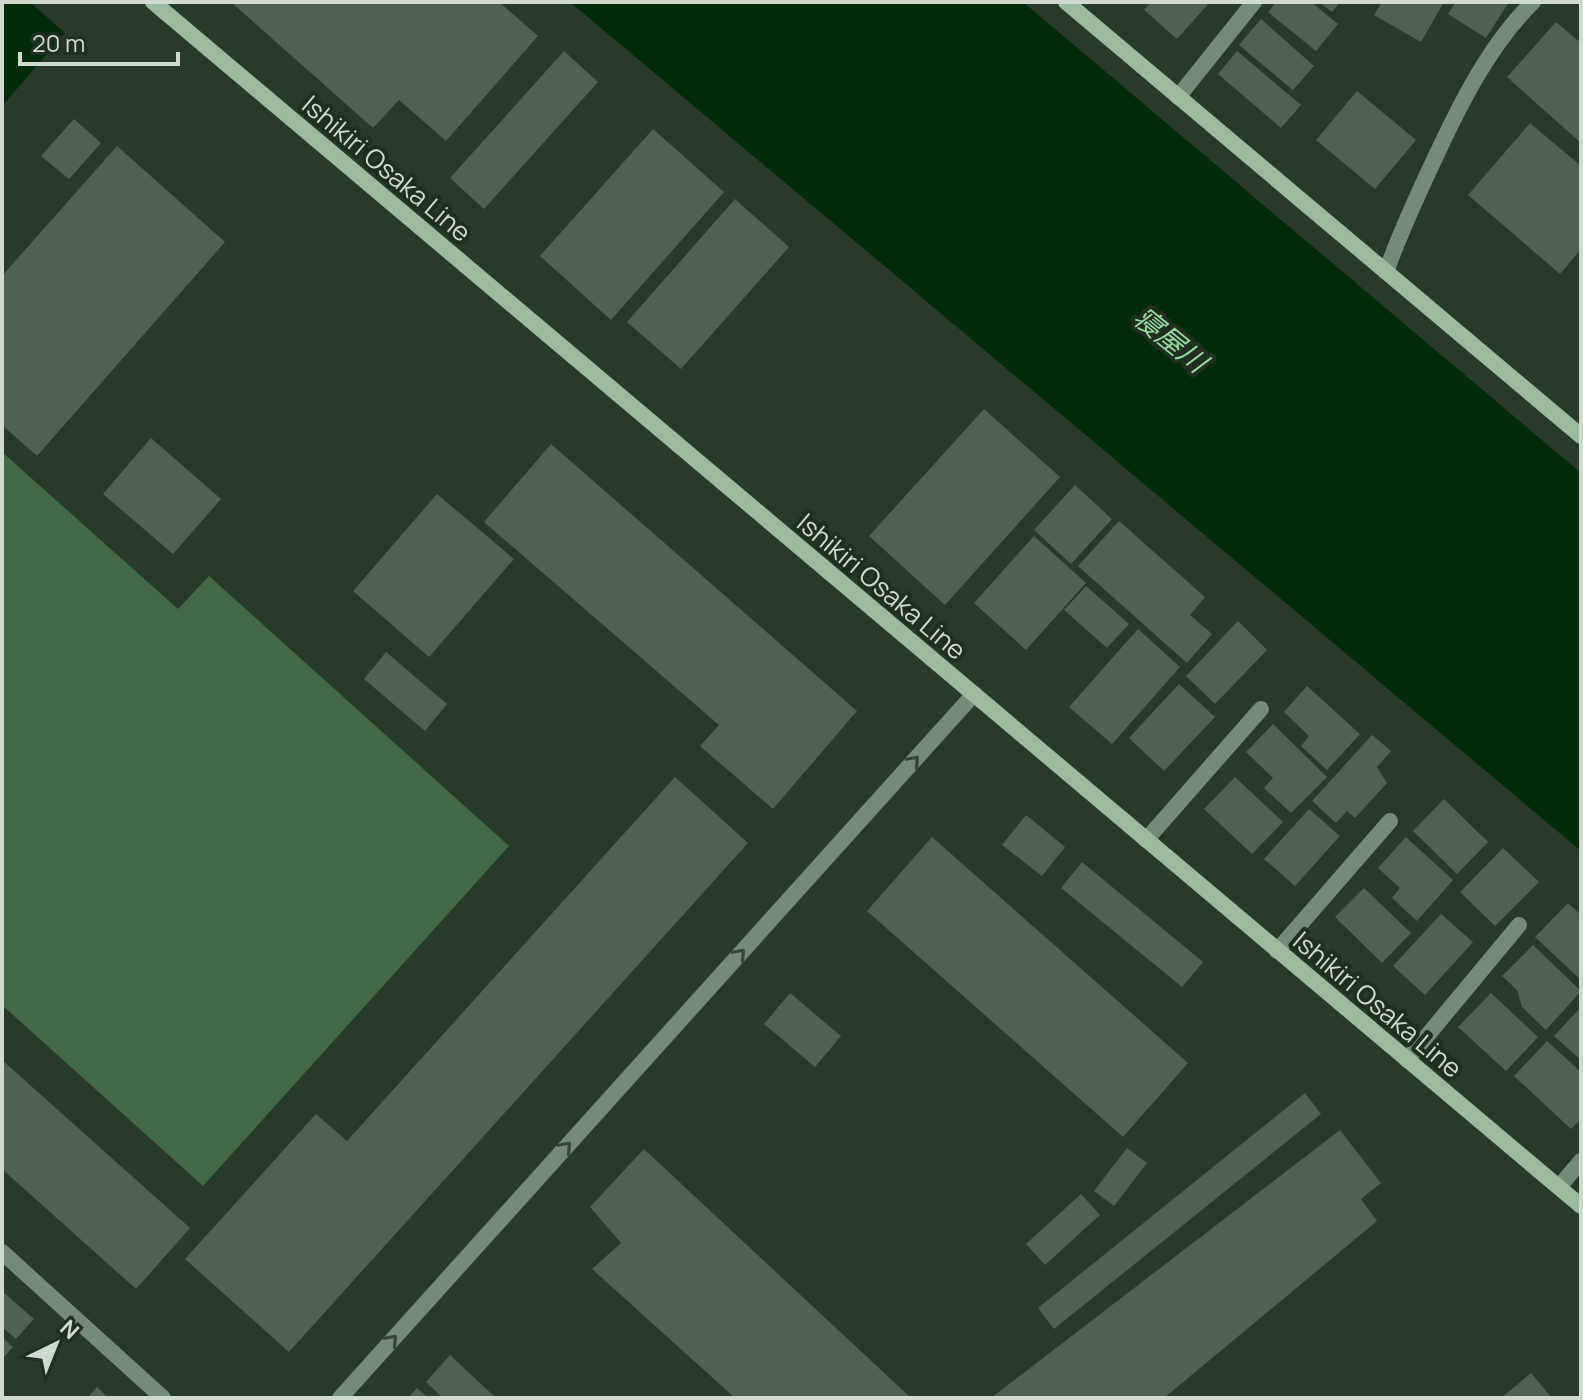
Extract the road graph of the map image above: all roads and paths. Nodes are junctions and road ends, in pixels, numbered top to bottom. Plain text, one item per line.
1 (153, 2) edge
2 (1066, 2) edge
3 (1254, 2) edge
4 (1533, 2) edge
5 (1178, 97) junction
6 (1386, 272) junction
7 (1581, 436) edge
8 (974, 694) junction
9 (1261, 709) dead end
10 (1390, 821) dead end
11 (1146, 840) junction
12 (1519, 925) dead end
13 (1277, 951) junction
14 (1407, 1060) junction
15 (1581, 1161) edge
16 (1559, 1187) junction
17 (1581, 1206) edge
18 (2, 1252) edge
19 (163, 1398) edge
20 (340, 1398) edge

1 - 8 main road, Ishikiri Osaka Line
2 - 5 main road
3 - 5 street
4 - 6 street
5 - 6 main road
6 - 7 main road
8 - 11 main road, Ishikiri Osaka Line
20 -> 8 street
9 - 11 street
10 - 13 street
11 - 13 main road, Ishikiri Osaka Line
12 - 14 street
13 - 14 main road, Ishikiri Osaka Line
14 - 16 main road, Ishikiri Osaka Line
15 - 16 street
16 - 17 main road, Ishikiri Osaka Line
18 - 19 street

